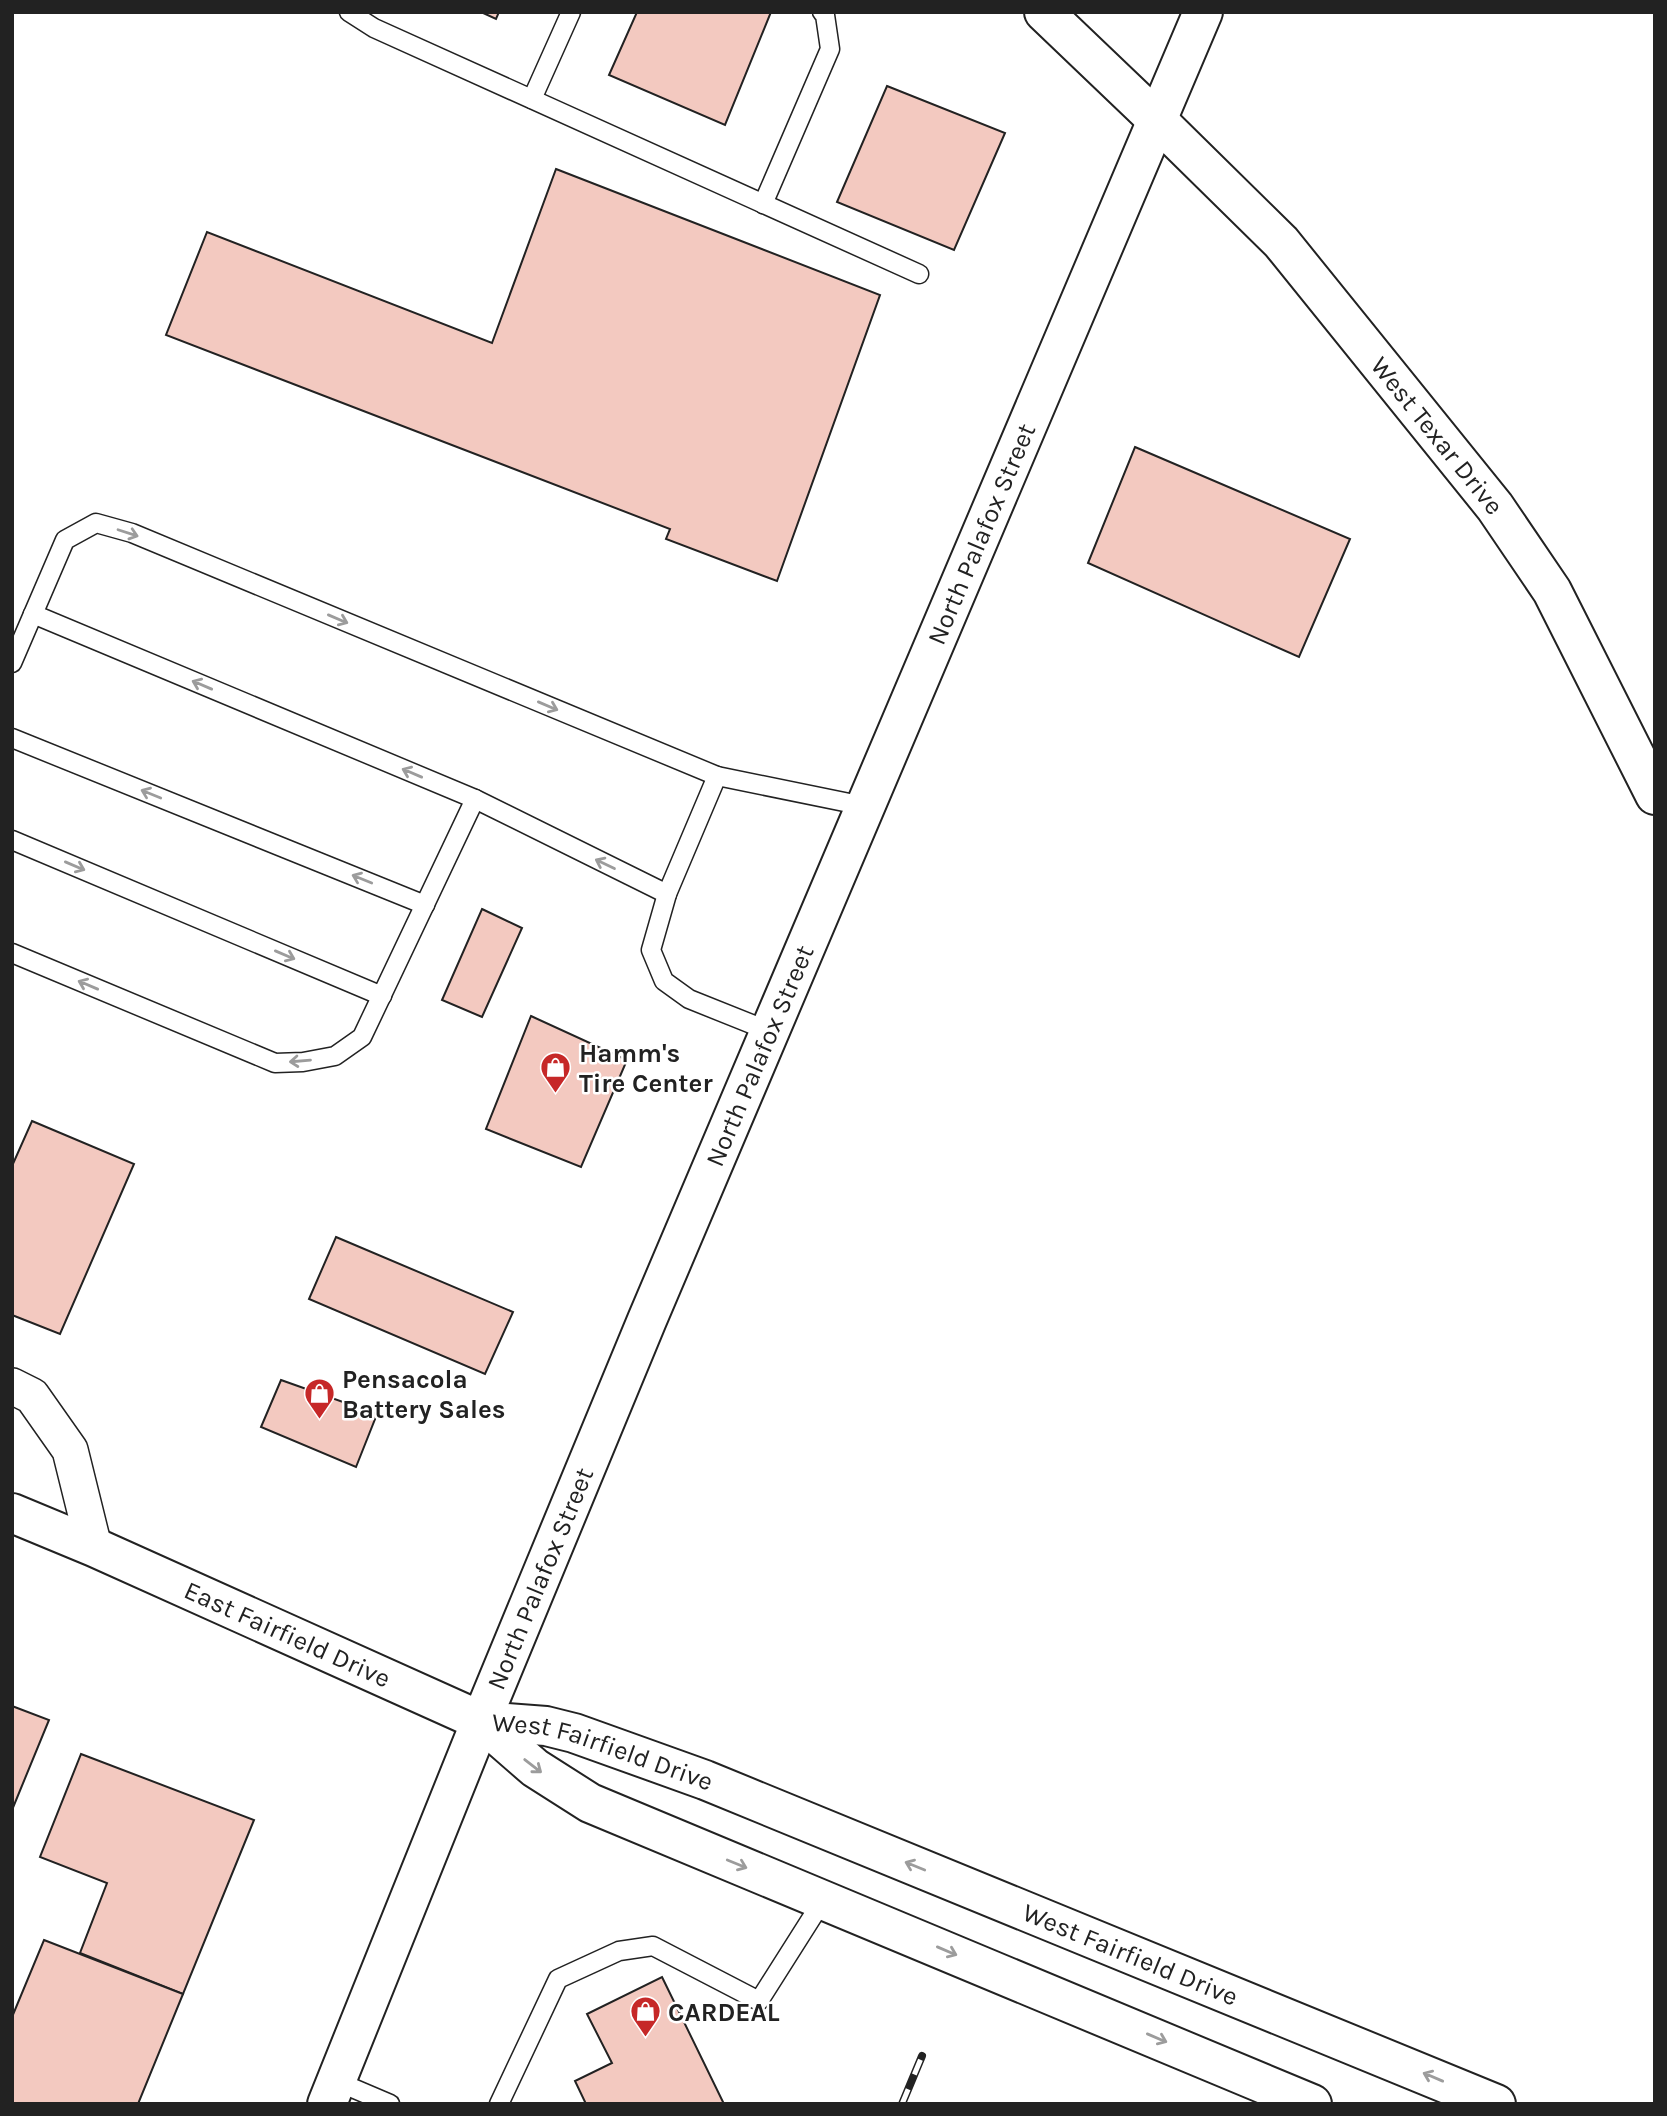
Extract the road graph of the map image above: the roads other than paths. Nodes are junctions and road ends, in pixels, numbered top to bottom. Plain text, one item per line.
1 (349, 12) edge
2 (572, 12) edge
3 (822, 12) edge
4 (1044, 12) edge
5 (1203, 12) edge
6 (532, 99) junction
7 (1157, 120) junction
8 (763, 204) junction
9 (919, 274) dead end
10 (33, 614) junction
11 (12, 663) edge
12 (12, 738) edge
13 (717, 776) junction
14 (1655, 795) edge
15 (475, 799) junction
16 (864, 806) junction
17 (12, 840) edge
18 (667, 894) junction
19 (425, 905) junction
20 (12, 953) edge
21 (382, 996) junction
22 (769, 1031) junction
23 (12, 1386) edge
24 (12, 1513) edge
25 (94, 1547) junction
26 (481, 1721) junction
27 (823, 1900) junction
28 (331, 2092) edge
29 (390, 2104) edge
30 (499, 2104) edge
31 (1312, 2104) edge
32 (1496, 2104) edge

1 - 6 lane
2 - 6 lane
3 - 8 lane
4 - 7 main road, West Texar Drive
5 - 7 main road, North Palafox Street
6 - 8 lane
7 - 14 main road, West Texar Drive
7 - 16 main road, North Palafox Street
8 - 9 lane
10 - 11 lane
10 -> 13 lane
15 -> 10 lane
19 -> 12 lane
13 - 16 lane
13 - 18 lane
18 -> 15 lane
15 - 19 lane
16 - 22 main road, North Palafox Street
17 -> 21 lane
18 - 22 lane
19 - 21 lane
21 -> 20 lane
22 - 26 main road, North Palafox Street
23 - 25 street
24 - 25 main road, East Fairfield Drive
25 - 26 main road, East Fairfield Drive
26 -> 27 main road, West Fairfield Drive
26 - 28 main road, North Palafox Street
32 -> 26 main road, West Fairfield Drive
27 - 30 lane
27 -> 31 main road, West Fairfield Drive
28 - 29 lane

